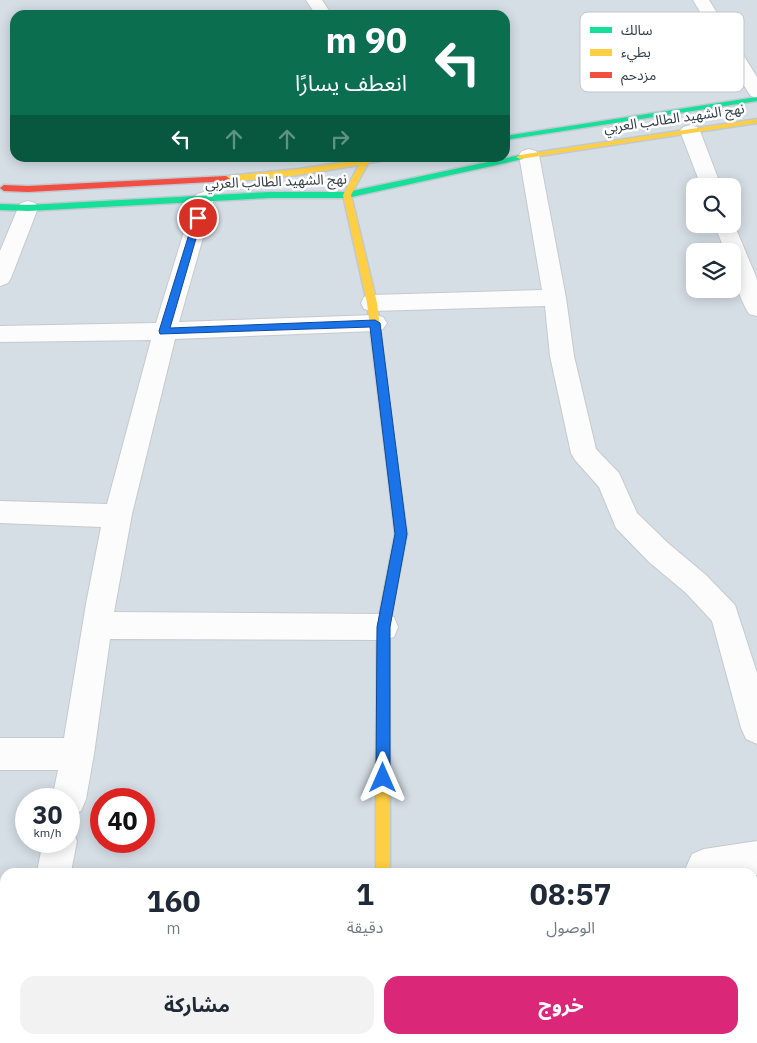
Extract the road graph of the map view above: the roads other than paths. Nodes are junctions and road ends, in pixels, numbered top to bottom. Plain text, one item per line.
1 (701, 0) edge
2 (708, 12) edge
3 (744, 71) edge
4 (757, 92) edge
5 (757, 99) edge
6 (757, 121) edge
7 (690, 131) junction
8 (510, 137) edge
9 (530, 155) junction
10 (510, 159) edge
11 (351, 162) edge
12 (364, 162) edge
13 (497, 162) edge
14 (708, 178) edge
15 (0, 188) edge
16 (347, 194) junction
17 (204, 199) junction
18 (0, 207) edge
19 (28, 208) junction
20 (728, 233) edge
21 (0, 278) edge
22 (555, 298) junction
23 (757, 308) edge
24 (374, 313) junction
25 (164, 331) junction
26 (0, 334) edge
27 (0, 512) edge
28 (118, 516) junction
29 (98, 625) junction
30 (383, 627) junction
31 (757, 728) edge
32 (0, 754) edge
33 (78, 754) junction
34 (71, 788) edge
35 (58, 853) edge
36 (757, 858) edge
37 (55, 868) edge
38 (383, 868) edge
39 (703, 868) edge

1 - 2 street
3 - 4 street
5 - 8 main road, نهج الشهيد الطالب العربي
6 - 7 main road, نهج الشهيد الطالب العربي
7 - 9 main road, نهج الشهيد الطالب العربي
7 - 14 street
9 - 10 main road, نهج الشهيد الطالب العربي
9 - 22 street
11 - 15 main road, نهج الشهيد الطالب العربي
12 - 16 main road
13 - 16 main road, نهج الشهيد الطالب العربي
16 - 17 main road, نهج الشهيد الطالب العربي
16 - 24 main road
17 - 19 main road, نهج الشهيد الطالب العربي
17 - 25 street
18 - 19 main road, نهج الشهيد الطالب العربي
19 - 21 street
20 - 23 street
22 - 24 street
22 - 31 street
24 - 25 street
24 - 30 main road
25 - 26 street
25 - 28 street
27 - 28 street
28 - 29 street
29 - 30 street
29 - 33 street
30 - 38 main road
32 - 33 street
33 - 34 street
35 - 37 street
36 - 39 street

